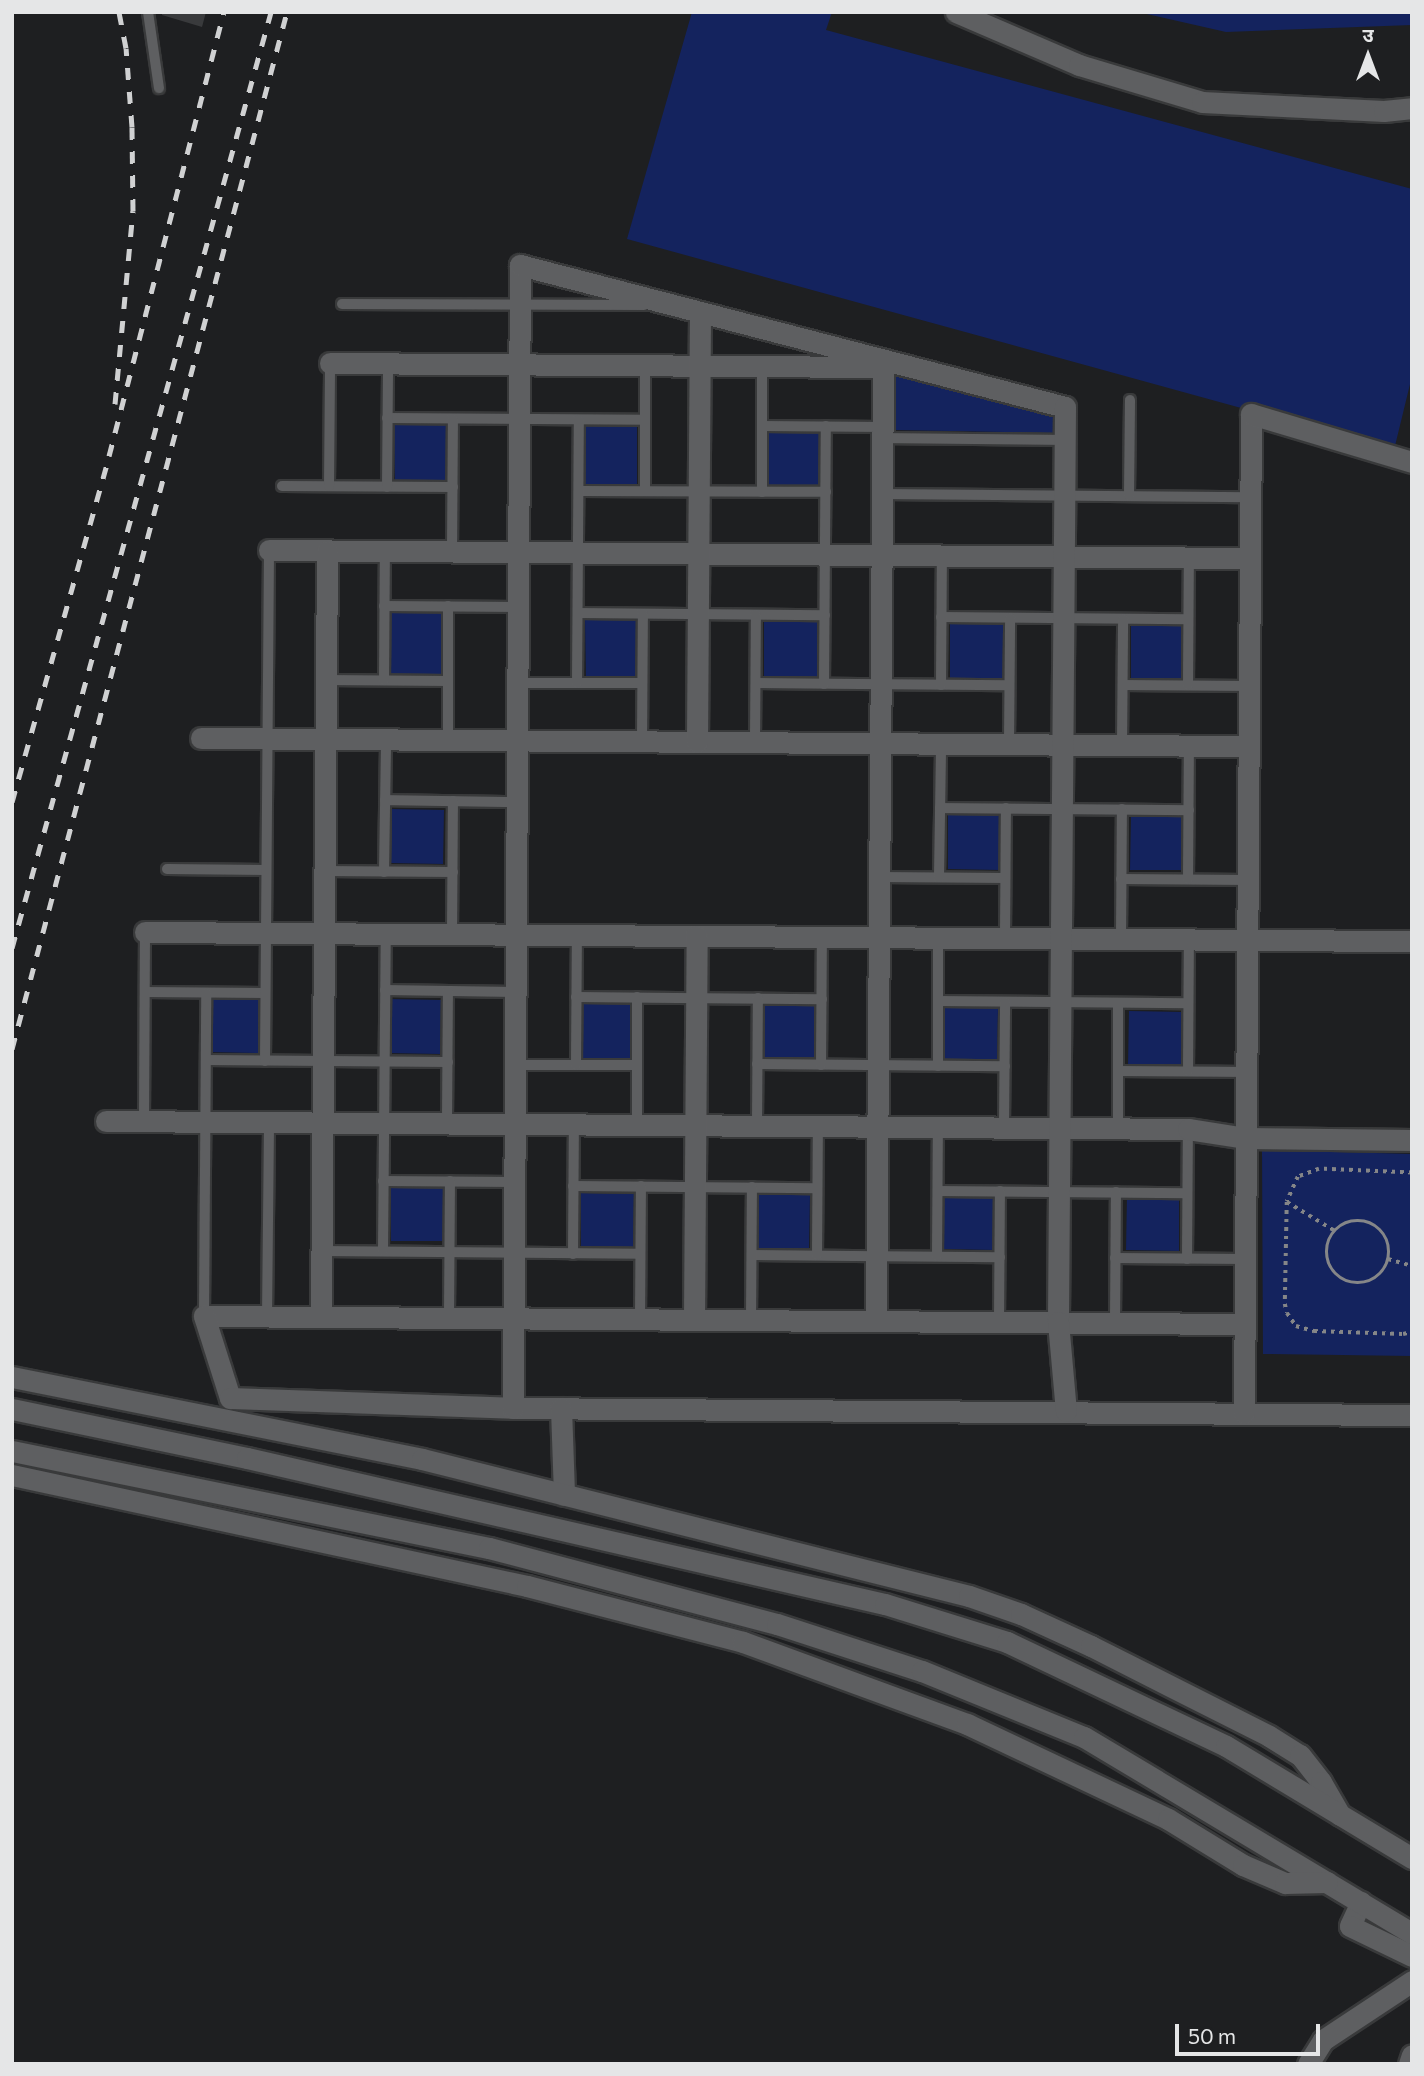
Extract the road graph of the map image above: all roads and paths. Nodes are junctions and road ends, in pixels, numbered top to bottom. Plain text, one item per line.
1 (148, 12) edge
2 (956, 12) edge
3 (159, 88) dead end
4 (1412, 108) edge
5 (342, 304) dead end
6 (520, 305) junction
7 (673, 305) junction
8 (700, 312) junction
9 (330, 363) joint
10 (388, 364) junction
11 (883, 364) junction
12 (520, 365) junction
13 (645, 366) junction
14 (700, 366) junction
15 (762, 366) junction
16 (1130, 400) dead end
17 (387, 418) junction
18 (453, 419) junction
19 (519, 420) junction
20 (579, 420) junction
21 (645, 420) junction
22 (762, 426) junction
23 (826, 426) junction
24 (883, 432) junction
25 (1065, 439) junction
26 (1412, 462) edge
27 (282, 486) dead end
28 (329, 486) junction
29 (387, 487) junction
30 (453, 487) junction
31 (579, 491) junction
32 (645, 491) junction
33 (699, 491) junction
34 (762, 492) junction
35 (826, 492) junction
36 (882, 494) junction
37 (1065, 495) junction
38 (1129, 496) junction
39 (1251, 497) junction
40 (269, 550) joint
41 (327, 551) junction
42 (385, 551) junction
43 (452, 552) junction
44 (518, 553) junction
45 (578, 553) junction
46 (698, 554) junction
47 (825, 555) junction
48 (882, 555) junction
49 (942, 555) junction
50 (1064, 556) junction
51 (1189, 557) junction
52 (1250, 558) junction
53 (384, 606) junction
54 (448, 606) junction
55 (518, 607) junction
56 (578, 613) junction
57 (643, 614) junction
58 (698, 614) junction
59 (756, 615) junction
60 (825, 615) junction
61 (941, 617) junction
62 (1010, 618) junction
63 (1063, 618) junction
64 (1124, 619) junction
65 (1188, 619) junction
66 (326, 680) junction
67 (384, 680) junction
68 (448, 681) junction
69 (517, 683) junction
70 (577, 683) junction
71 (642, 683) junction
72 (756, 683) junction
73 (824, 684) junction
74 (881, 684) junction
75 (941, 685) junction
76 (1009, 685) junction
77 (1123, 685) junction
78 (1188, 685) junction
79 (1249, 686) junction
80 (201, 738) dead end
81 (267, 739) junction
82 (325, 739) junction
83 (386, 740) junction
84 (447, 740) junction
85 (517, 741) junction
86 (642, 742) junction
87 (697, 742) junction
88 (755, 743) junction
89 (880, 744) junction
90 (941, 744) junction
91 (1009, 744) junction
92 (1063, 745) junction
93 (1122, 746) junction
94 (1189, 746) junction
95 (1249, 746) junction
96 (385, 800) junction
97 (453, 801) junction
98 (516, 802) junction
99 (940, 808) junction
100 (1006, 808) junction
101 (1062, 809) junction
102 (1122, 809) junction
103 (1188, 810) junction
104 (167, 869) dead end
105 (266, 870) junction
106 (324, 871) junction
107 (384, 872) junction
108 (453, 872) junction
109 (879, 877) junction
110 (939, 877) junction
111 (1005, 878) junction
112 (1121, 878) junction
113 (1188, 879) junction
114 (1248, 880) junction
115 (145, 932) joint
116 (266, 933) junction
117 (324, 933) junction
118 (386, 933) junction
119 (452, 934) junction
120 (515, 935) junction
121 (577, 935) junction
122 (697, 936) junction
123 (822, 937) junction
124 (879, 937) junction
125 (938, 938) junction
126 (1005, 938) junction
127 (1061, 939) junction
128 (1121, 939) junction
129 (1188, 940) junction
130 (1247, 940) junction
131 (1412, 941) edge
132 (385, 990) junction
133 (448, 991) junction
134 (145, 992) junction
135 (515, 992) junction
136 (206, 993) junction
137 (265, 993) junction
138 (576, 997) junction
139 (637, 997) junction
140 (696, 998) junction
141 (758, 998) junction
142 (822, 999) junction
143 (937, 1001) junction
144 (1005, 1002) junction
145 (1060, 1002) junction
146 (1118, 1003) junction
147 (1188, 1003) junction
148 (206, 1060) junction
149 (265, 1061) junction
150 (323, 1061) junction
151 (385, 1062) junction
152 (448, 1062) junction
153 (757, 1064) junction
154 (514, 1065) junction
155 (576, 1065) junction
156 (637, 1065) junction
157 (821, 1065) junction
158 (878, 1065) junction
159 (937, 1066) junction
160 (1005, 1066) junction
161 (1118, 1071) junction
162 (1188, 1071) junction
163 (1246, 1072) junction
164 (106, 1121) dead end
165 (144, 1121) junction
166 (205, 1122) junction
167 (269, 1122) junction
168 (322, 1122) junction
169 (384, 1123) junction
170 (447, 1123) junction
171 (514, 1124) junction
172 (574, 1124) junction
173 (636, 1125) junction
174 (696, 1125) junction
175 (757, 1126) junction
176 (818, 1126) junction
177 (877, 1126) junction
178 (938, 1127) junction
179 (1004, 1127) junction
180 (1059, 1128) junction
181 (1118, 1128) junction
182 (1188, 1129) junction
183 (1246, 1138) junction
184 (1412, 1140) edge
185 (1412, 1173) edge
186 (383, 1181) junction
187 (450, 1181) junction
188 (513, 1182) junction
189 (573, 1186) junction
190 (641, 1186) junction
191 (695, 1187) junction
192 (752, 1187) junction
193 (817, 1188) junction
194 (937, 1191) junction
195 (1000, 1191) junction
196 (1059, 1192) junction
197 (1116, 1192) junction
198 (1187, 1193) junction
199 (1286, 1202) junction
200 (1335, 1231) junction
201 (321, 1251) junction
202 (383, 1251) junction
203 (450, 1252) junction
204 (513, 1254) junction
205 (573, 1254) junction
206 (640, 1254) junction
207 (752, 1255) junction
208 (817, 1255) junction
209 (876, 1256) junction
210 (937, 1256) junction
211 (1000, 1256) junction
212 (1115, 1258) junction
213 (1187, 1259) junction
214 (1245, 1259) junction
215 (1388, 1259) junction
216 (1412, 1266) edge
217 (204, 1316) junction
218 (267, 1317) junction
219 (321, 1317) junction
220 (449, 1318) junction
221 (513, 1319) junction
222 (640, 1320) junction
223 (694, 1320) junction
224 (751, 1320) junction
225 (876, 1321) junction
226 (999, 1322) junction
227 (1058, 1322) junction
228 (1115, 1323) junction
229 (1244, 1324) junction
230 (1412, 1332) edge
231 (12, 1377) edge
232 (513, 1408) junction
233 (561, 1408) junction
234 (12, 1409) edge
235 (1066, 1411) junction
236 (1244, 1413) junction
237 (1412, 1415) edge
238 (12, 1451) edge
239 (12, 1475) edge
240 (564, 1495) junction
241 (1341, 1816) junction
242 (1412, 1858) edge
243 (1327, 1882) junction
244 (1361, 1902) junction
245 (1412, 1933) edge
246 (1412, 1956) edge
247 (1412, 1981) edge
248 (1412, 2055) edge
249 (1308, 2064) edge
250 (1409, 2064) edge

1 - 3 lane
2 - 4 street
5 - 6 lane
6 - 7 lane
6 - 7 street
6 - 12 street
7 - 8 street
8 - 11 street
8 - 14 street
9 - 10 street
9 - 28 lane
10 - 12 street
10 - 17 lane
11 - 15 street
11 - 24 street
11 - 25 street
12 - 13 street
12 - 19 street
13 - 14 street
13 - 21 lane
14 - 15 street
14 - 33 street
15 - 22 lane
16 - 38 lane
17 - 18 lane
17 - 29 lane
18 - 19 lane
18 - 30 lane
19 - 20 lane
19 - 44 street
20 - 21 lane
20 - 31 lane
21 - 32 lane
22 - 23 lane
22 - 34 lane
23 - 24 lane
23 - 35 lane
24 - 25 lane
24 - 36 street
25 - 37 street
26 - 39 street
27 - 28 lane
28 - 29 lane
29 - 30 lane
30 - 43 lane
31 - 32 lane
31 - 45 lane
32 - 33 lane
33 - 34 lane
33 - 46 street
34 - 35 lane
35 - 47 lane
36 - 37 lane
36 - 48 street
37 - 38 lane
37 - 50 street
38 - 39 lane
39 - 52 street
40 - 41 street
40 - 81 lane
41 - 42 street
41 - 66 street
42 - 43 street
42 - 53 lane
43 - 44 street
44 - 45 street
44 - 55 street
45 - 46 street
45 - 56 lane
46 - 47 street
46 - 58 street
47 - 48 street
47 - 60 lane
48 - 49 street
48 - 74 street
49 - 50 street
49 - 61 lane
50 - 51 street
50 - 63 street
51 - 52 street
51 - 65 lane
52 - 79 street
53 - 54 lane
53 - 67 lane
54 - 55 lane
54 - 68 lane
55 - 69 street
56 - 57 lane
56 - 70 lane
57 - 58 lane
57 - 71 lane
58 - 59 lane
58 - 87 street
59 - 60 lane
59 - 72 lane
60 - 73 lane
61 - 62 lane
61 - 75 lane
62 - 63 lane
62 - 76 lane
63 - 64 lane
63 - 92 street
64 - 65 lane
64 - 77 lane
65 - 78 lane
66 - 67 lane
66 - 82 street
67 - 68 lane
68 - 84 lane
69 - 70 lane
69 - 85 street
70 - 71 lane
71 - 86 lane
72 - 73 lane
72 - 88 lane
73 - 74 lane
74 - 75 lane
74 - 89 street
75 - 76 lane
76 - 91 lane
77 - 78 lane
77 - 93 lane
78 - 79 lane
79 - 95 street
80 - 81 street
81 - 82 street
81 - 105 lane
82 - 83 street
82 - 106 street
83 - 84 street
83 - 96 lane
84 - 85 street
85 - 86 street
85 - 98 street
86 - 87 street
87 - 88 street
88 - 89 street
89 - 90 street
89 - 109 street
90 - 91 street
90 - 99 lane
91 - 92 street
92 - 93 street
92 - 101 street
93 - 94 street
94 - 95 street
94 - 103 lane
95 - 114 street
96 - 97 lane
96 - 107 lane
97 - 98 lane
97 - 108 lane
98 - 120 street
99 - 100 lane
99 - 110 lane
100 - 101 lane
100 - 111 lane
101 - 102 lane
101 - 127 street
102 - 103 lane
102 - 112 lane
103 - 113 lane
104 - 105 lane
105 - 116 lane
106 - 107 lane
106 - 117 street
107 - 108 lane
108 - 119 lane
109 - 110 lane
109 - 124 street
110 - 111 lane
111 - 126 lane
112 - 113 lane
112 - 128 lane
113 - 114 lane
114 - 130 street
115 - 116 street
115 - 134 lane
116 - 117 street
116 - 137 lane
117 - 118 street
117 - 150 street
118 - 119 street
118 - 132 lane
119 - 120 street
120 - 121 street
120 - 135 street
121 - 122 street
121 - 138 lane
122 - 123 street
122 - 140 street
123 - 124 street
123 - 142 lane
124 - 125 street
124 - 158 street
125 - 126 street
125 - 143 lane
126 - 127 street
127 - 128 street
127 - 145 street
128 - 129 street
129 - 130 street
129 - 147 lane
130 - 131 street
130 - 163 street
132 - 133 lane
132 - 151 lane
133 - 135 lane
133 - 152 lane
134 - 136 lane
134 - 165 lane
135 - 154 street
136 - 137 lane
136 - 148 lane
137 - 149 lane
138 - 139 lane
138 - 155 lane
139 - 140 lane
139 - 156 lane
140 - 141 lane
140 - 174 street
141 - 142 lane
141 - 153 lane
142 - 157 lane
143 - 144 lane
143 - 159 lane
144 - 145 lane
144 - 160 lane
145 - 146 lane
145 - 180 street
146 - 147 lane
146 - 161 lane
147 - 162 lane
148 - 149 lane
148 - 166 lane
149 - 150 lane
150 - 151 lane
150 - 168 street
151 - 152 lane
151 - 169 lane
152 - 170 lane
153 - 157 lane
153 - 175 lane
154 - 155 lane
154 - 171 street
155 - 156 lane
156 - 173 lane
157 - 158 lane
158 - 159 lane
158 - 177 street
159 - 160 lane
160 - 179 lane
161 - 162 lane
161 - 181 lane
162 - 163 lane
163 - 183 street
164 - 165 street
165 - 166 street
166 - 167 street
166 - 217 lane
167 - 168 street
167 - 218 lane
168 - 169 street
168 - 201 street
169 - 170 street
169 - 186 lane
170 - 171 street
171 - 172 street
171 - 188 street
172 - 173 street
172 - 189 lane
173 - 174 street
174 - 175 street
174 - 191 street
175 - 176 street
176 - 177 street
176 - 193 lane
177 - 178 street
177 - 209 street
178 - 179 street
178 - 194 lane
179 - 180 street
180 - 181 street
180 - 196 street
181 - 182 street
182 - 183 street
182 - 198 lane
183 - 184 street
183 - 214 street
185 - 199 path
186 - 187 lane
186 - 202 lane
187 - 188 lane
187 - 203 lane
188 - 204 street
189 - 190 lane
189 - 205 lane
190 - 191 lane
190 - 206 lane
191 - 192 lane
191 - 223 street
192 - 193 lane
192 - 207 lane
193 - 208 lane
194 - 195 lane
194 - 210 lane
195 - 196 lane
195 - 211 lane
196 - 197 lane
196 - 227 street
197 - 198 lane
197 - 212 lane
198 - 213 lane
199 - 200 path
199 - 230 path
200 - 215 path
200 - 215 path
201 - 202 lane
201 - 219 street
202 - 203 lane
203 - 204 lane
203 - 220 lane
204 - 205 lane
204 - 221 street
205 - 206 lane
206 - 222 lane
207 - 208 lane
207 - 224 lane
208 - 209 lane
209 - 210 lane
209 - 225 street
210 - 211 lane
211 - 226 lane
212 - 213 lane
212 - 228 lane
213 - 214 lane
214 - 229 street
215 - 216 path
217 - 218 street
217 - 232 street
218 - 219 street
219 - 220 street
220 - 221 street
221 - 222 street
221 - 232 street
222 - 223 street
223 - 224 street
224 - 225 street
225 - 226 street
226 - 227 street
227 - 228 street
227 - 235 street
228 - 229 street
229 - 236 street
231 - 240 street
232 - 233 street
233 - 235 street
233 - 240 street
234 - 241 street
235 - 236 street
236 - 237 street
238 - 243 street
239 - 243 street
240 - 241 street
241 - 242 street
243 - 244 street
244 - 245 street
244 - 246 street
247 - 249 street
248 - 250 street

